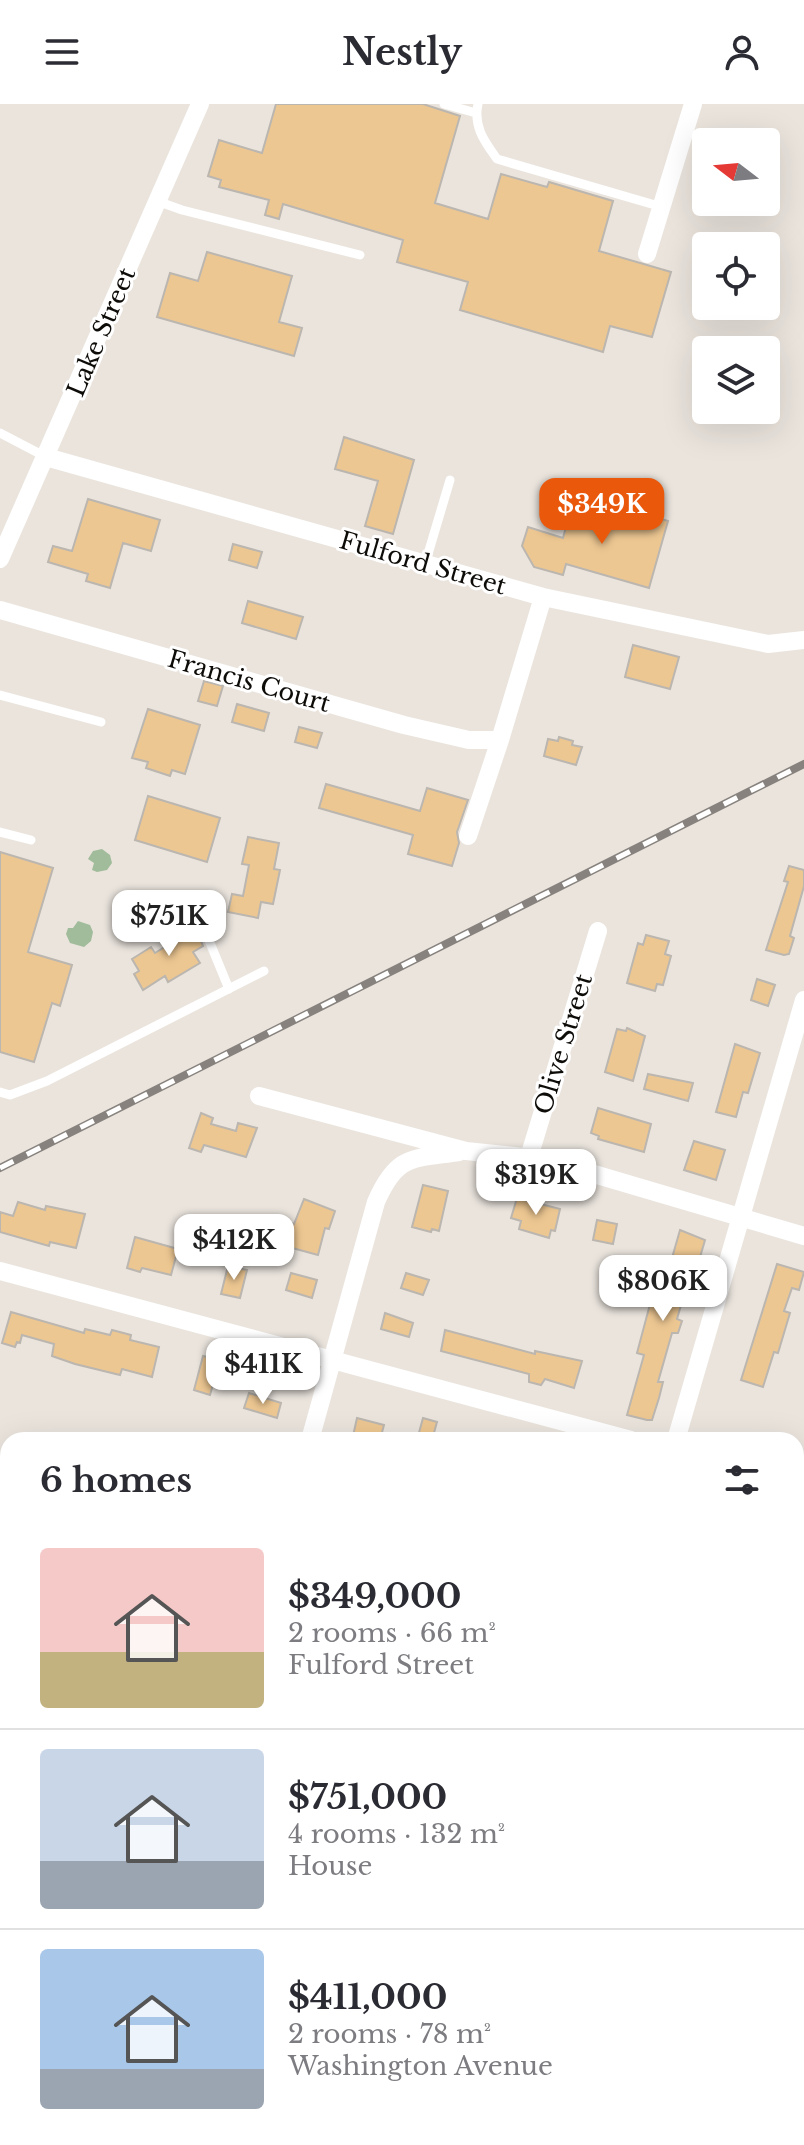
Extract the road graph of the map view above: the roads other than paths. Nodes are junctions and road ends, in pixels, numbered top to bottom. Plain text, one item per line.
1 (200, 104) edge
2 (444, 104) edge
3 (693, 104) edge
4 (477, 108) edge
5 (157, 201) junction
6 (662, 207) junction
7 (647, 254) dead end
8 (360, 255) dead end
9 (0, 433) edge
10 (46, 457) junction
11 (450, 480) dead end
12 (0, 559) edge
13 (425, 564) junction
14 (543, 597) junction
15 (0, 610) edge
16 (804, 640) edge
17 (0, 695) edge
18 (101, 722) dead end
19 (500, 740) junction
20 (0, 832) edge
21 (468, 836) dead end
22 (31, 840) dead end
23 (135, 922) dead end
24 (598, 931) dead end
25 (264, 971) dead end
26 (229, 989) junction
27 (804, 1000) edge
28 (0, 1092) edge
29 (259, 1096) dead end
30 (466, 1151) junction
31 (529, 1157) junction
32 (742, 1219) junction
33 (804, 1236) edge
34 (0, 1271) edge
35 (334, 1358) junction
36 (312, 1432) edge
37 (602, 1432) edge
38 (678, 1432) edge

1 - 5 street, Lake Street
2 - 4 lane
3 - 6 street
4 - 6 lane
5 - 8 lane
5 - 10 street, Lake Street
6 - 7 street
9 - 10 lane
10 - 12 street, Lake Street
10 - 13 street, Fulford Street
11 - 13 lane
13 - 14 street, Fulford Street
14 - 16 street, Fulford Street
14 - 19 street
15 - 19 street, Francis Court
17 - 18 lane
19 - 21 street
20 - 22 lane
23 - 26 lane
24 - 31 street, Olive Street
25 - 26 lane
26 - 28 lane
27 - 32 street
29 - 30 street
30 - 31 street
30 - 35 street
31 - 32 street
32 - 33 street
32 - 38 street
34 - 35 street
35 - 36 street
35 - 37 street

